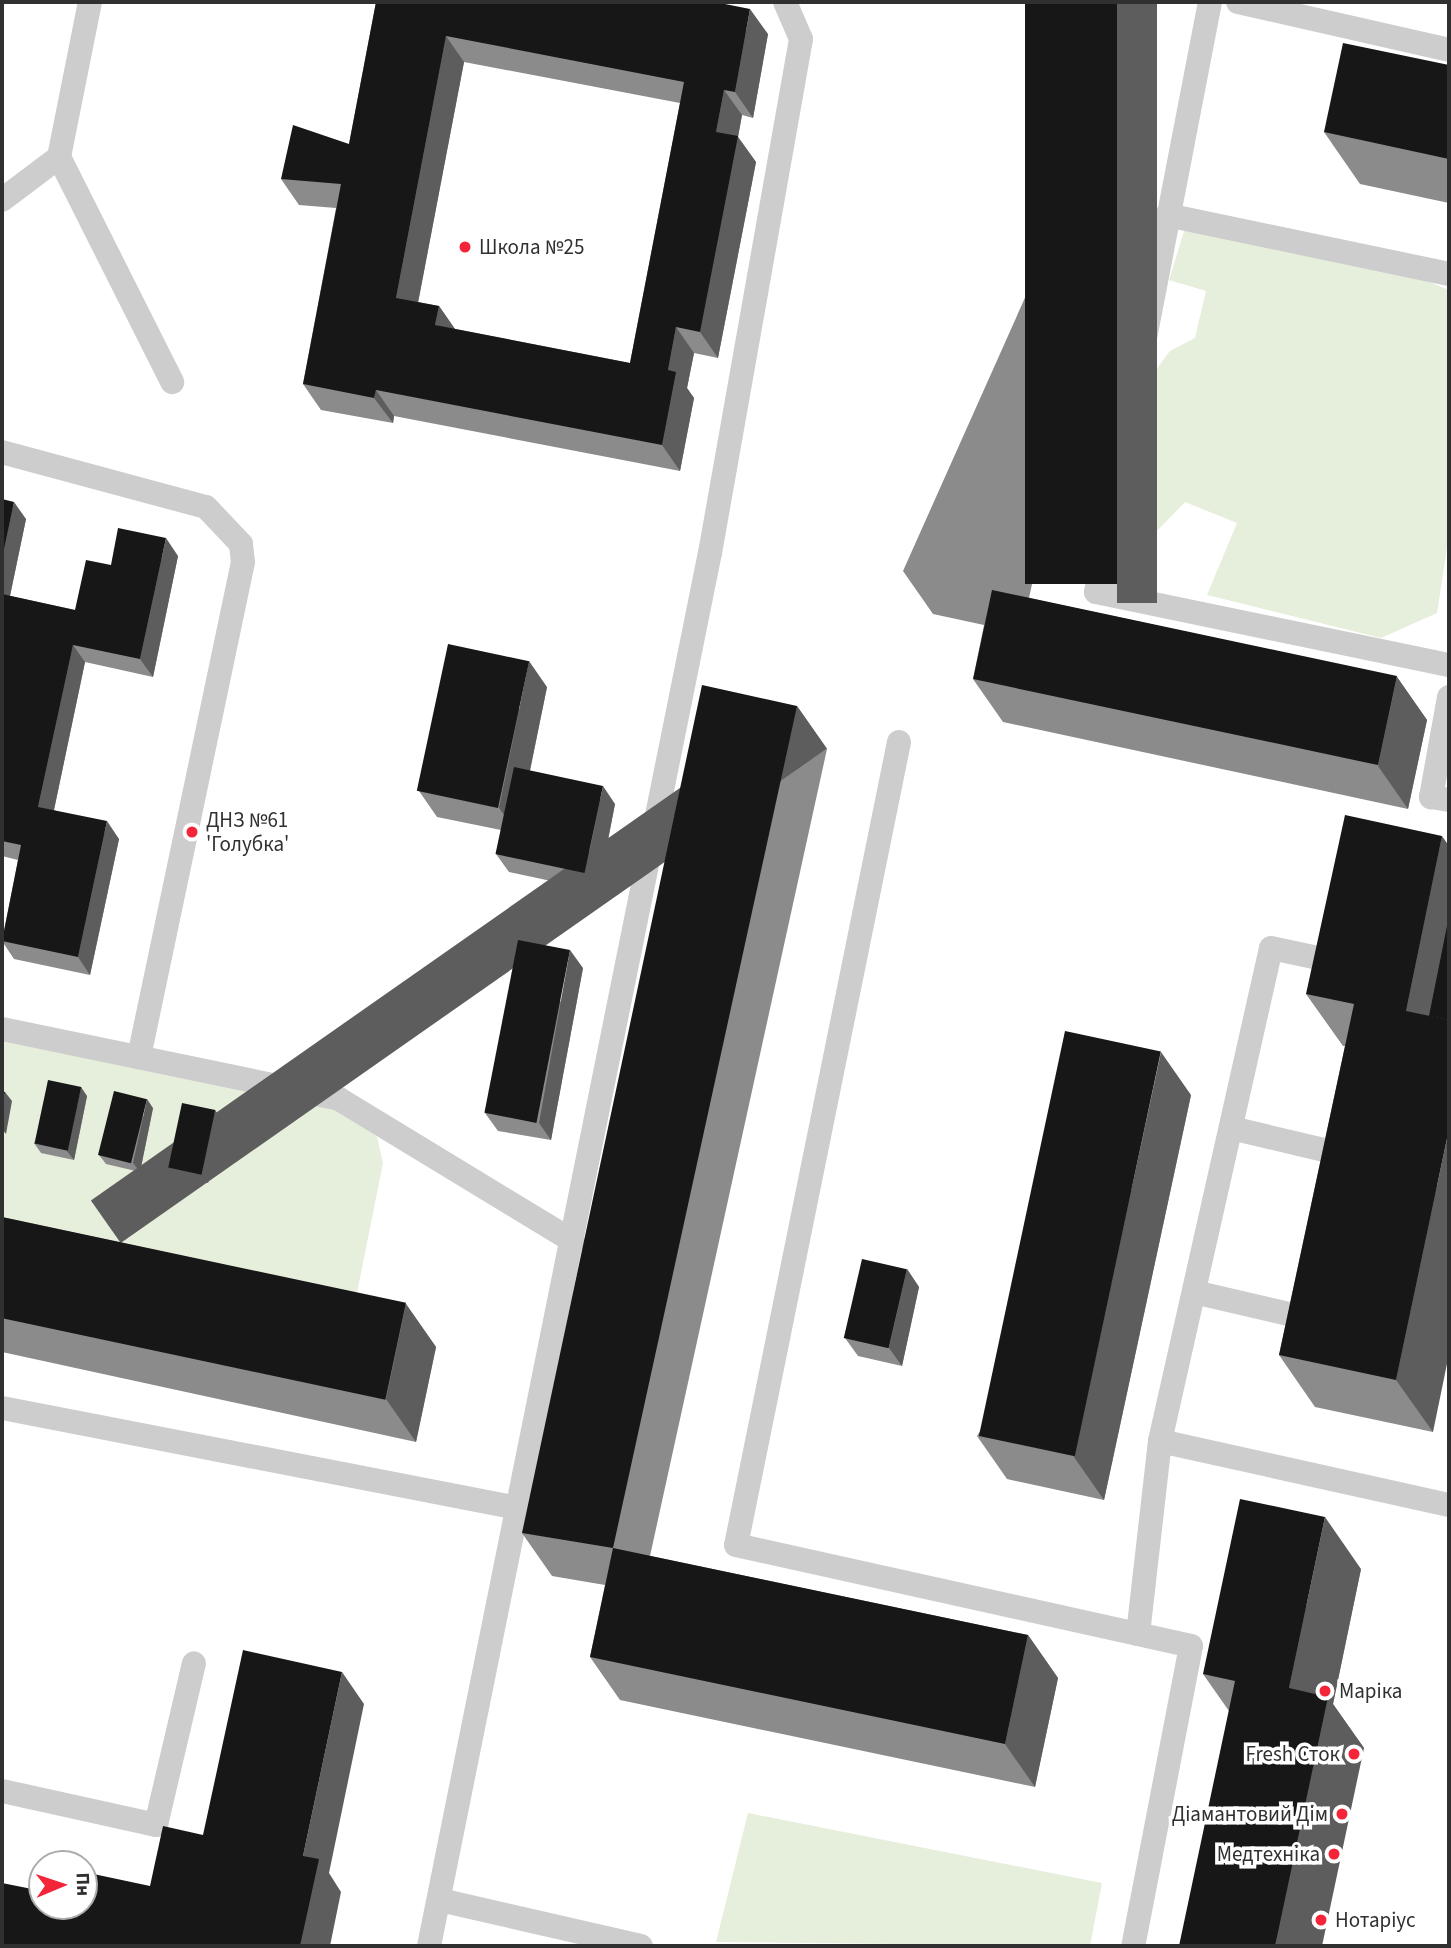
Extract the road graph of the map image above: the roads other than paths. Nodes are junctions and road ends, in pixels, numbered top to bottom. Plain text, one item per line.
1 (90, 2) edge
2 (785, 2) edge
3 (1210, 2) edge
4 (1238, 2) edge
5 (1449, 50) edge
6 (59, 157) junction
7 (2, 200) edge
8 (1167, 215) junction
9 (1449, 274) edge
10 (172, 382) dead end
11 (2, 452) edge
12 (1449, 665) edge
13 (1449, 697) edge
14 (899, 742) dead end
15 (1449, 800) edge
16 (1354, 966) edge
17 (2, 1030) edge
18 (139, 1057) junction
19 (1231, 1128) junction
20 (1354, 1157) edge
21 (573, 1241) junction
22 (1194, 1292) junction
23 (1323, 1322) edge
24 (2, 1408) edge
25 (1160, 1441) junction
26 (1449, 1505) edge
27 (518, 1508) junction
28 (1138, 1634) junction
29 (194, 1663) dead end
30 (2, 1791) edge
31 (440, 1900) junction
32 (429, 1946) edge
33 (641, 1946) edge
34 (1133, 1946) edge

1 - 6 lane
2 - 21 lane
3 - 8 lane
4 - 5 lane
6 - 7 lane
6 - 10 lane
8 - 9 lane
8 - 12 lane
11 - 18 lane
13 - 15 lane
14 - 28 lane
16 - 19 lane
17 - 18 lane
18 - 21 lane
19 - 20 lane
19 - 22 lane
21 - 27 lane
22 - 23 lane
22 - 25 lane
24 - 27 lane
25 - 26 lane
25 - 28 lane
27 - 31 lane
28 - 34 lane
29 - 30 lane
31 - 32 lane
31 - 33 lane

